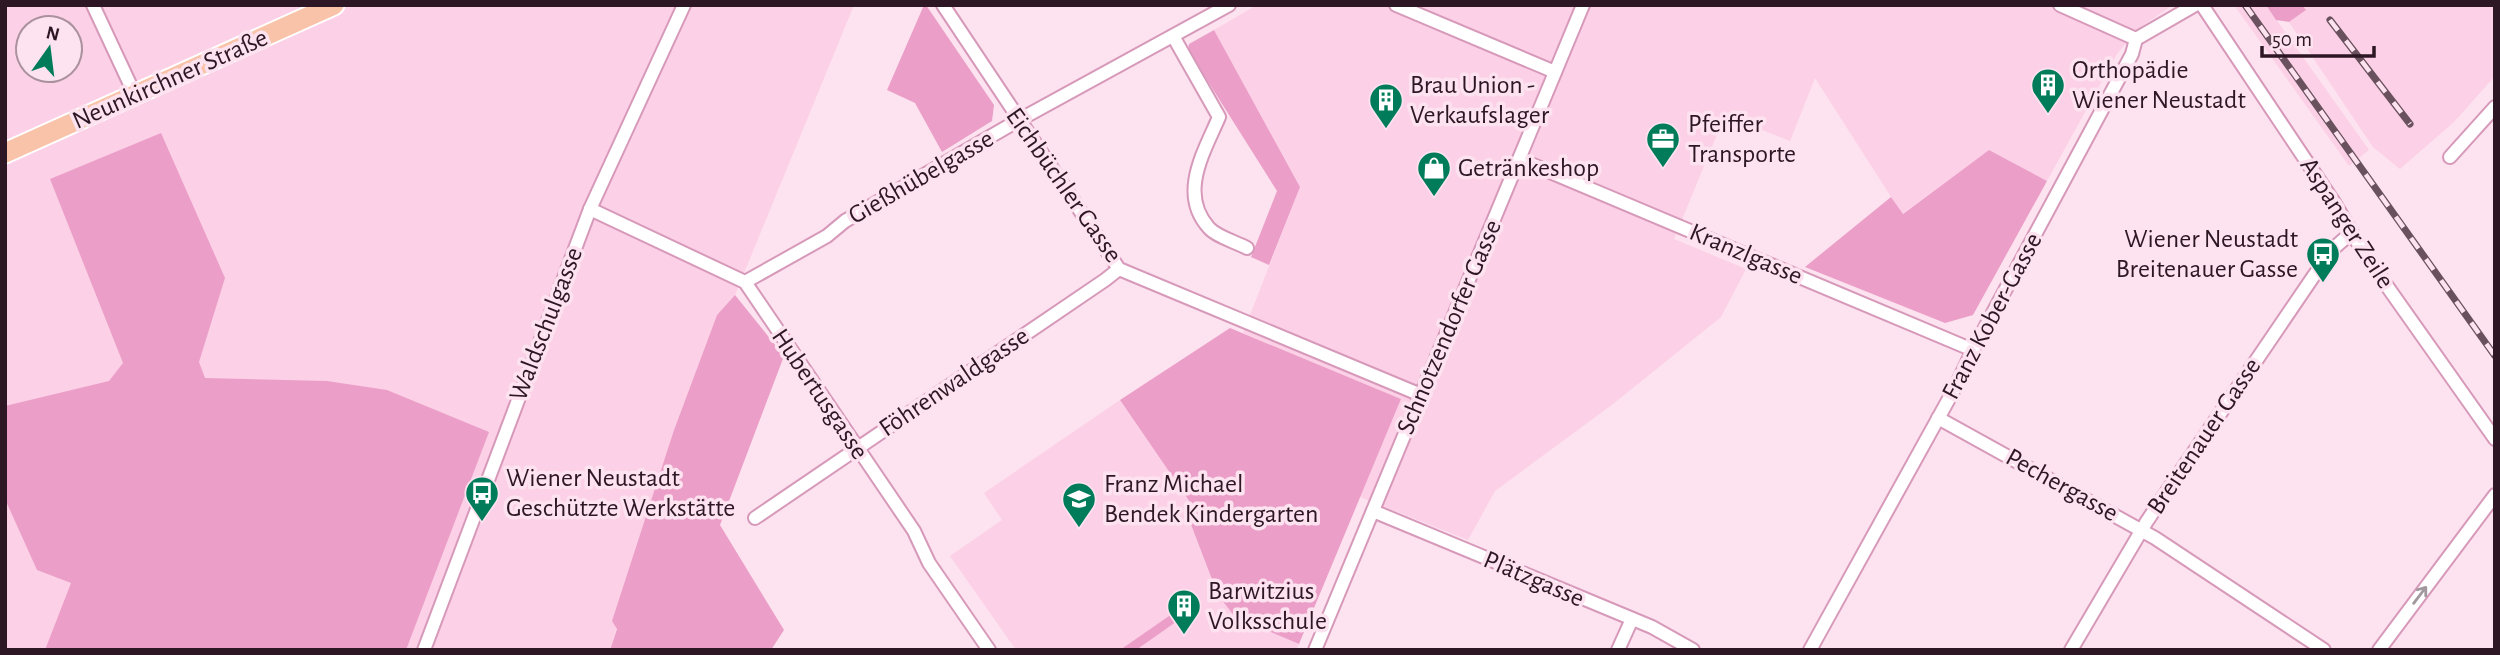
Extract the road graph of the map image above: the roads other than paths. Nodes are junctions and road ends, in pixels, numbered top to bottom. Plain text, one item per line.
1 (93, 5) edge
2 (334, 5) edge
3 (684, 5) edge
4 (943, 5) edge
5 (1229, 5) edge
6 (1396, 5) edge
7 (1583, 5) edge
8 (2060, 5) edge
9 (2195, 5) edge
10 (2202, 5) edge
11 (1173, 36) junction
12 (2136, 39) junction
13 (1555, 72) junction
14 (135, 95) junction
15 (2495, 107) edge
16 (1019, 120) junction
17 (5, 153) edge
18 (2449, 157) dead end
19 (1519, 159) junction
20 (590, 209) junction
21 (2351, 233) junction
22 (1247, 247) dead end
23 (1119, 269) junction
24 (746, 282) junction
25 (1973, 351) junction
26 (1421, 395) junction
27 (1938, 418) junction
28 (2495, 439) edge
29 (856, 448) junction
30 (2495, 495) edge
31 (1373, 512) junction
32 (755, 518) dead end
33 (2141, 529) junction
34 (1632, 619) junction
35 (424, 650) edge
36 (989, 650) edge
37 (1315, 650) edge
38 (1618, 650) edge
39 (1693, 650) edge
40 (1810, 650) edge
41 (2071, 650) edge
42 (2324, 650) edge
43 (2379, 650) edge

1 - 14 street
2 - 14 main road, Neunkirchner Straße
3 - 20 street, Waldschulgasse
4 - 16 street, Eichbüchler Gasse
5 - 11 street, Gießhübelgasse
6 - 13 street
7 - 13 street, Schnotzendorfer Gasse
8 - 12 street
9 - 12 street
10 - 21 street, Aspanger Zeile
11 - 16 street, Gießhübelgasse
11 - 22 street
12 - 25 street, Franz Kober-Gasse
13 - 19 street, Schnotzendorfer Gasse
14 - 17 main road, Neunkirchner Straße
15 - 18 street
16 - 23 street, Eichbüchler Gasse
16 - 24 street, Gießhübelgasse
19 - 25 street, Kranzlgasse
19 - 26 street, Schnotzendorfer Gasse
20 - 24 street
20 - 35 street, Waldschulgasse
21 - 28 street, Aspanger Zeile
21 - 33 street, Breitenauer Gasse
23 - 26 street, Eichbüchler Gasse
23 - 29 street, Föhrenwaldgasse
24 - 29 street, Hubertusgasse
25 - 27 street, Franz Kober-Gasse
26 - 31 street, Schnotzendorfer Gasse
27 - 33 street, Pechergasse
27 - 40 street, Franz Kober-Gasse
29 - 32 street, Föhrenwaldgasse
29 - 36 street, Hubertusgasse
43 -> 30 street
31 - 34 street, Plätzgasse
31 - 37 street, Schnotzendorfer Gasse
33 - 41 street, Breitenauer Gasse
33 - 42 street, Pechergasse
34 - 38 street
34 - 39 street, Plätzgasse

